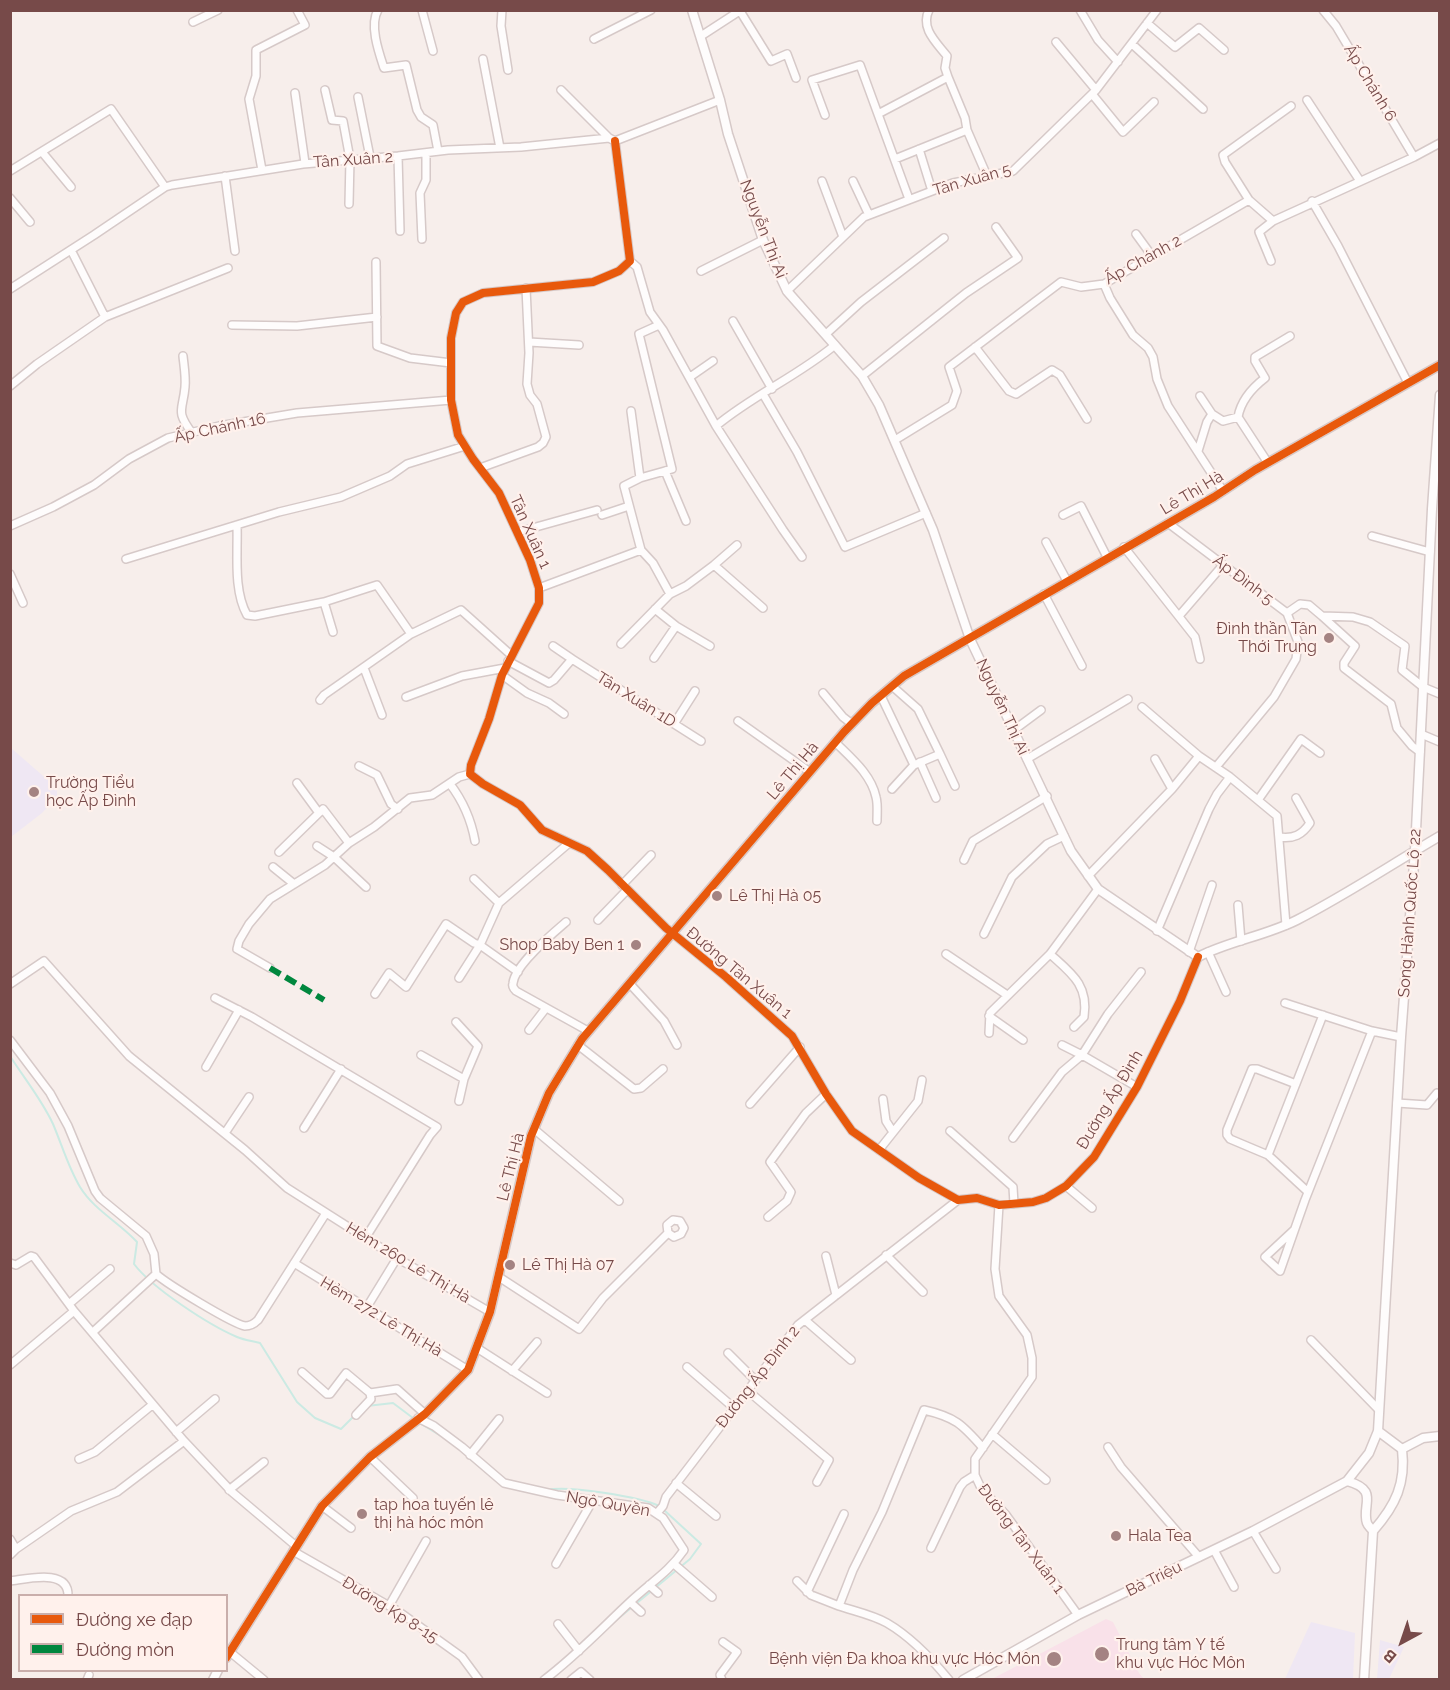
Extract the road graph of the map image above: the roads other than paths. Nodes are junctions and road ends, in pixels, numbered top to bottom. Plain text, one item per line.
1 (218, 10) edge
2 (297, 10) edge
3 (378, 10) edge
4 (422, 10) edge
5 (502, 10) edge
6 (651, 10) edge
7 (692, 10) edge
8 (929, 10) edge
9 (1080, 10) edge
10 (1157, 10) edge
11 (1323, 10) edge
12 (740, 11) edge
13 (193, 22) dead end
14 (1148, 23) junction
15 (701, 36) junction
16 (594, 39) dead end
17 (1056, 42) dead end
18 (1132, 44) junction
19 (1224, 50) dead end
20 (433, 51) dead end
21 (483, 59) dead end
22 (1118, 62) junction
23 (508, 70) dead end
24 (948, 76) junction
25 (796, 78) dead end
26 (325, 90) dead end
27 (561, 90) dead end
28 (1094, 92) junction
29 (294, 93) dead end
30 (358, 97) dead end
31 (720, 100) junction
32 (1307, 100) dead end
33 (1154, 102) dead end
34 (1291, 106) dead end
35 (1203, 110) dead end
36 (878, 114) junction
37 (825, 115) dead end
38 (967, 130) junction
39 (612, 140) junction
40 (1440, 143) edge
41 (500, 148) junction
42 (919, 150) junction
43 (438, 151) junction
44 (42, 152) junction
45 (426, 153) junction
46 (398, 156) junction
47 (370, 157) junction
48 (1414, 157) junction
49 (350, 159) junction
50 (895, 159) junction
51 (305, 163) junction
52 (262, 170) junction
53 (10, 171) edge
54 (225, 176) junction
55 (987, 176) junction
56 (822, 181) dead end
57 (853, 181) dead end
58 (1360, 181) junction
59 (71, 186) dead end
60 (165, 187) junction
61 (932, 191) junction
62 (10, 198) edge
63 (909, 199) junction
64 (1249, 200) junction
65 (1312, 201) junction
66 (348, 204) dead end
67 (869, 215) junction
68 (1273, 220) junction
69 (30, 222) dead end
70 (996, 227) dead end
71 (400, 231) dead end
72 (1136, 234) dead end
73 (843, 237) junction
74 (944, 238) dead end
75 (422, 239) dead end
76 (764, 240) junction
77 (71, 250) junction
78 (235, 251) dead end
79 (1152, 256) junction
80 (630, 261) junction
81 (1271, 261) dead end
82 (376, 262) dead end
83 (228, 267) dead end
84 (700, 271) dead end
85 (1104, 284) junction
86 (526, 288) junction
87 (10, 289) edge
88 (787, 291) junction
89 (377, 316) junction
90 (105, 317) junction
91 (733, 321) dead end
92 (232, 325) dead end
93 (659, 325) junction
94 (826, 334) junction
95 (1290, 336) dead end
96 (529, 342) junction
97 (579, 345) dead end
98 (835, 345) junction
99 (975, 347) junction
100 (183, 356) dead end
101 (713, 361) dead end
102 (451, 363) junction
103 (1440, 365) edge
104 (862, 376) junction
105 (690, 377) junction
106 (1408, 383) junction
107 (10, 386) edge
108 (772, 389) junction
109 (763, 394) junction
110 (1440, 395) edge
111 (1200, 396) dead end
112 (451, 400) junction
113 (631, 411) dead end
114 (1212, 414) junction
115 (1238, 417) junction
116 (1087, 419) dead end
117 (716, 426) junction
118 (192, 433) junction
119 (894, 440) junction
120 (465, 446) junction
121 (1198, 451) junction
122 (1268, 463) junction
123 (480, 468) junction
124 (665, 471) junction
125 (640, 478) junction
126 (1223, 491) junction
127 (630, 506) junction
128 (926, 513) junction
129 (1063, 515) dead end
130 (686, 521) dead end
131 (1168, 523) junction
132 (237, 525) junction
133 (10, 526) edge
134 (518, 532) junction
135 (1372, 536) dead end
136 (1046, 542) dead end
137 (737, 545) dead end
138 (1124, 547) junction
139 (641, 550) junction
140 (1430, 552) junction
141 (802, 557) dead end
142 (1107, 557) junction
143 (126, 559) dead end
144 (714, 565) junction
145 (1223, 565) junction
146 (10, 574) edge
147 (1067, 581) junction
148 (539, 588) junction
149 (670, 594) junction
150 (1044, 594) junction
151 (324, 602) junction
152 (23, 603) dead end
153 (763, 608) dead end
154 (656, 609) junction
155 (1287, 613) junction
156 (1179, 616) junction
157 (1322, 616) junction
158 (675, 626) junction
159 (333, 632) dead end
160 (411, 634) junction
161 (970, 639) junction
162 (621, 644) dead end
163 (553, 646) dead end
164 (710, 646) dead end
165 (654, 658) dead end
166 (572, 659) junction
167 (1200, 659) dead end
168 (507, 665) junction
169 (1082, 666) dead end
170 (364, 668) junction
171 (892, 686) junction
172 (1423, 687) junction
173 (695, 691) dead end
174 (823, 693) dead end
175 (1440, 694) edge
176 (880, 696) junction
177 (406, 698) dead end
178 (1128, 699) dead end
179 (320, 700) dead end
180 (1142, 707) dead end
181 (1041, 711) dead end
182 (564, 714) dead end
183 (382, 715) dead end
184 (738, 722) dead end
185 (674, 724) junction
186 (852, 724) junction
187 (1014, 730) junction
188 (1421, 734) junction
189 (701, 741) dead end
190 (835, 742) junction
191 (1440, 742) edge
192 (1420, 752) junction
193 (1320, 753) dead end
194 (940, 754) junction
195 (1199, 756) junction
196 (1027, 759) junction
197 (1155, 759) dead end
198 (917, 764) junction
199 (359, 766) dead end
200 (1216, 767) junction
201 (810, 772) junction
202 (470, 774) junction
203 (1230, 777) junction
204 (297, 783) dead end
205 (450, 784) junction
206 (955, 786) dead end
207 (892, 789) dead end
208 (1172, 789) junction
209 (1047, 796) junction
210 (936, 798) dead end
211 (1296, 798) dead end
212 (1258, 800) junction
213 (398, 809) junction
214 (319, 813) junction
215 (877, 821) dead end
216 (1064, 836) junction
217 (1440, 836) edge
218 (1279, 837) junction
219 (475, 840) dead end
220 (349, 843) junction
221 (569, 843) junction
222 (317, 846) dead end
223 (1415, 850) junction
224 (279, 852) dead end
225 (651, 855) dead end
226 (334, 857) junction
227 (964, 860) dead end
228 (273, 867) dead end
229 (1088, 876) junction
230 (474, 879) dead end
231 (294, 884) junction
232 (1212, 885) dead end
233 (366, 887) dead end
234 (624, 887) junction
235 (1098, 889) junction
236 (499, 903) junction
237 (1238, 905) dead end
238 (598, 920) dead end
239 (566, 922) dead end
240 (1286, 925) junction
241 (1157, 931) junction
242 (673, 934) junction
243 (984, 934) dead end
244 (1240, 941) junction
245 (480, 945) junction
246 (1190, 952) junction
247 (1208, 952) junction
248 (946, 954) dead end
249 (1050, 954) junction
250 (1198, 957) junction
251 (270, 968) dead end
252 (518, 972) junction
253 (1141, 972) dead end
254 (459, 978) dead end
255 (10, 984) edge
256 (630, 984) junction
257 (1226, 992) dead end
258 (375, 994) dead end
259 (1007, 995) junction
260 (215, 998) dead end
261 (1285, 1003) dead end
262 (546, 1008) junction
263 (239, 1010) junction
264 (1323, 1015) junction
265 (989, 1016) junction
266 (456, 1022) dead end
267 (1074, 1027) dead end
268 (529, 1030) dead end
269 (588, 1031) junction
270 (1372, 1031) junction
271 (989, 1033) dead end
272 (1401, 1037) junction
273 (10, 1040) edge
274 (1023, 1040) dead end
275 (578, 1045) junction
276 (677, 1045) dead end
277 (1062, 1045) dead end
278 (800, 1047) junction
279 (421, 1055) dead end
280 (1082, 1055) junction
281 (206, 1067) dead end
282 (341, 1069) junction
283 (663, 1069) dead end
284 (464, 1079) junction
285 (922, 1080) dead end
286 (1296, 1084) junction
287 (1137, 1087) junction
288 (826, 1094) junction
289 (1440, 1094) edge
290 (249, 1097) dead end
291 (883, 1099) dead end
292 (459, 1101) dead end
293 (1397, 1103) junction
294 (750, 1104) dead end
295 (304, 1128) dead end
296 (534, 1129) junction
297 (950, 1131) dead end
298 (893, 1132) junction
299 (225, 1133) junction
300 (1013, 1138) dead end
301 (879, 1150) junction
302 (1268, 1155) junction
303 (1066, 1186) junction
304 (1308, 1192) junction
305 (958, 1200) junction
306 (619, 1201) dead end
307 (1014, 1204) junction
308 (999, 1205) junction
309 (1092, 1208) dead end
310 (326, 1213) junction
311 (768, 1217) dead end
312 (1294, 1230) junction
313 (668, 1233) dead end
314 (366, 1237) junction
315 (886, 1255) junction
316 (826, 1256) dead end
317 (397, 1258) junction
318 (10, 1263) edge
319 (294, 1263) junction
320 (110, 1269) dead end
321 (154, 1275) junction
322 (499, 1277) junction
323 (923, 1292) dead end
324 (836, 1295) junction
325 (71, 1307) junction
326 (367, 1307) junction
327 (490, 1312) junction
328 (805, 1320) junction
329 (93, 1332) junction
330 (1311, 1340) dead end
331 (537, 1342) dead end
332 (477, 1348) junction
333 (728, 1353) dead end
334 (851, 1360) dead end
335 (10, 1365) edge
336 (687, 1367) dead end
337 (468, 1370) junction
338 (512, 1371) junction
339 (302, 1372) dead end
340 (755, 1380) junction
341 (747, 1389) junction
342 (370, 1393) junction
343 (546, 1393) dead end
344 (215, 1399) dead end
345 (152, 1405) junction
346 (734, 1408) junction
347 (1379, 1410) junction
348 (356, 1414) dead end
349 (421, 1416) junction
350 (499, 1419) dead end
351 (1378, 1431) junction
352 (176, 1432) junction
353 (992, 1434) junction
354 (1440, 1436) edge
355 (184, 1441) junction
356 (1108, 1447) dead end
357 (983, 1448) junction
358 (1402, 1449) junction
359 (473, 1452) junction
360 (370, 1457) junction
361 (79, 1460) dead end
362 (264, 1462) dead end
363 (975, 1475) junction
364 (1046, 1480) dead end
365 (1347, 1481) junction
366 (817, 1482) dead end
367 (676, 1483) junction
368 (229, 1490) junction
369 (413, 1498) dead end
370 (593, 1500) junction
371 (322, 1506) junction
372 (660, 1509) junction
373 (844, 1514) dead end
374 (716, 1516) dead end
375 (351, 1528) dead end
376 (1253, 1531) junction
377 (1373, 1531) junction
378 (10, 1539) edge
379 (426, 1541) dead end
380 (932, 1548) dead end
381 (16, 1549) junction
382 (294, 1549) junction
383 (1214, 1550) junction
384 (10, 1555) edge
385 (1199, 1557) junction
386 (556, 1564) dead end
387 (675, 1565) junction
388 (1276, 1569) dead end
389 (10, 1581) edge
390 (797, 1581) dead end
391 (650, 1586) junction
392 (1234, 1587) dead end
393 (807, 1592) junction
394 (658, 1593) dead end
395 (68, 1594) edge
396 (712, 1597) dead end
397 (631, 1603) junction
398 (389, 1605) junction
399 (839, 1606) junction
400 (639, 1611) dead end
401 (1078, 1616) junction
402 (558, 1624) dead end
403 (723, 1642) dead end
404 (579, 1651) junction
405 (228, 1655) edge
406 (264, 1680) edge
407 (479, 1680) edge
408 (544, 1680) edge
409 (571, 1680) edge
410 (590, 1680) edge
411 (722, 1680) edge
412 (949, 1680) edge
413 (963, 1680) edge
414 (1364, 1680) edge

1 - 13 street
2 - 52 street
3 - 43 street
4 - 20 street
5 - 23 street
6 - 16 street
7 - 15 street, Nguyễn Thị Ai
8 - 24 street
9 - 22 street
10 - 14 street, Tân Xuân 5
11 - 48 street, Ấp Chánh 6
12 - 15 street
12 - 25 street
14 - 18 street, Tân Xuân 5
14 - 19 street
15 - 31 street, Nguyễn Thị Ai
17 - 28 street
18 - 22 street, Tân Xuân 5
18 - 35 street
21 - 41 street
22 - 28 street, Tân Xuân 5
24 - 36 street
24 - 38 street
26 - 49 street
27 - 39 street
28 - 33 street
28 - 55 street, Tân Xuân 5
29 - 51 street
30 - 47 street
31 - 39 street, Tân Xuân 2
31 - 76 street, Nguyễn Thị Ai
32 - 58 street
34 - 64 street
36 - 37 street
36 - 50 street
38 - 42 street
38 - 55 street
39 - 41 street, Tân Xuân 2
39 - 80 street
40 - 48 street
41 - 43 street, Tân Xuân 2
42 - 50 street
42 - 61 street
43 - 45 street, Tân Xuân 2
44 - 53 street
44 - 59 street
44 - 60 street
45 - 46 street, Tân Xuân 2
45 - 75 street
46 - 47 street, Tân Xuân 2
46 - 71 street
47 - 49 street, Tân Xuân 2
48 - 58 street
49 - 51 street, Tân Xuân 2
49 - 66 street
50 - 63 street
51 - 52 street, Tân Xuân 2
52 - 54 street, Tân Xuân 2
54 - 60 street, Tân Xuân 2
54 - 78 street
55 - 61 street, Tân Xuân 5
56 - 73 street
57 - 67 street
58 - 65 street
60 - 77 street, Tân Xuân 2
61 - 63 street, Tân Xuân 5
62 - 69 street
63 - 67 street, Tân Xuân 5
64 - 68 street
64 - 79 street, Ấp Chánh 2
65 - 68 street
65 - 106 street
67 - 73 street, Tân Xuân 5
68 - 81 street
70 - 104 street
72 - 79 street
73 - 88 street, Tân Xuân 5
74 - 94 street
76 - 84 street
76 - 88 street, Nguyễn Thị Ai
77 - 87 street, Tân Xuân 2
77 - 90 street
79 - 85 street, Ấp Chánh 2
80 - 86 street, Tân Xuân 1
80 - 93 street
82 - 89 street
83 - 90 street
85 - 99 street, Ấp Chánh 2
85 - 121 street
86 - 96 street
86 - 102 street, Tân Xuân 1
88 - 94 street, Nguyễn Thị Ai
89 - 92 street
89 - 102 street
90 - 107 street
91 - 108 street
93 - 105 street
93 - 124 street
94 - 98 street, Nguyễn Thị Ai
95 - 115 street
96 - 97 street
96 - 123 street
98 - 104 street, Nguyễn Thị Ai
98 - 108 street
99 - 116 street
99 - 119 street, Ấp Chánh 2
100 - 118 street
101 - 105 street
102 - 112 street, Tân Xuân 1
103 - 106 street, Lê Thị Hà
104 - 119 street, Nguyễn Thị Ai
105 - 117 street
106 - 122 street, Lê Thị Hà
108 - 109 street
109 - 117 street
109 - 128 street
110 - 140 street, Song Hành Quốc Lộ 22
111 - 114 street
112 - 118 street, Ấp Chánh 16
112 - 120 street, Tân Xuân 1
113 - 125 street
114 - 115 street
114 - 121 street
115 - 122 street
117 - 141 street
118 - 133 street, Ấp Chánh 16
119 - 128 street, Nguyễn Thị Ai
120 - 123 street, Tân Xuân 1
120 - 132 street
121 - 126 street
122 - 126 street, Lê Thị Hà
123 - 134 street, Tân Xuân 1
124 - 125 street
124 - 130 street
125 - 127 street
126 - 131 street, Lê Thị Hà
127 - 134 street
127 - 139 street
128 - 161 street, Nguyễn Thị Ai
129 - 142 street
131 - 138 street, Lê Thị Hà
131 - 145 street, Ấp Đình 5
132 - 143 street
132 - 151 street
134 - 148 street, Tân Xuân 1
135 - 140 street
136 - 147 street
137 - 144 street
138 - 142 street, Lê Thị Hà
138 - 156 street
139 - 148 street
139 - 149 street
140 - 172 street, Song Hành Quốc Lộ 22
142 - 147 street, Lê Thị Hà
144 - 149 street
144 - 153 street
145 - 155 street, Ấp Đình 5
145 - 156 street
146 - 152 street
147 - 150 street, Lê Thị Hà
148 - 168 street, Tân Xuân 1
149 - 154 street
150 - 161 street, Lê Thị Hà
150 - 169 street
151 - 159 street
151 - 160 street
154 - 158 street
154 - 162 street
155 - 157 street
155 - 200 street, Ấp Đình 5
156 - 167 street
157 - 172 street
157 - 192 street
158 - 164 street
158 - 165 street
160 - 168 street
160 - 170 street
161 - 171 street, Lê Thị Hà
161 - 187 street, Nguyễn Thị Ai
163 - 166 street, Tân Xuân 1D
166 - 168 street
166 - 185 street, Tân Xuân 1D
168 - 177 street
168 - 182 street
168 - 202 street, Tân Xuân 1
170 - 179 street
170 - 183 street
171 - 176 street, Lê Thị Hà
171 - 194 street
172 - 175 street
172 - 188 street, Song Hành Quốc Lộ 22
173 - 185 street
174 - 186 street
176 - 186 street, Lê Thị Hà
176 - 198 street
178 - 196 street
180 - 195 street
181 - 187 street
184 - 201 street
185 - 189 street, Tân Xuân 1D
186 - 190 street, Lê Thị Hà
187 - 196 street, Nguyễn Thị Ai
188 - 191 street
188 - 192 street, Song Hành Quốc Lộ 22
190 - 201 street, Lê Thị Hà
190 - 215 street
192 - 223 street, Song Hành Quốc Lộ 22
193 - 212 street
194 - 198 street
194 - 206 street
195 - 200 street
195 - 208 street
196 - 209 street, Nguyễn Thị Ai
197 - 208 street
198 - 207 street
198 - 210 street
199 - 213 street
200 - 203 street
201 - 242 street, Lê Thị Hà
202 - 205 street
202 - 221 street
203 - 212 street
203 - 241 street
204 - 214 street
205 - 213 street
205 - 219 street
208 - 229 street
209 - 216 street, Nguyễn Thị Ai
209 - 227 street
211 - 218 street
212 - 218 street
213 - 220 street
214 - 220 street
214 - 224 street
216 - 229 street, Nguyễn Thị Ai
216 - 243 street
217 - 223 street
218 - 240 street
220 - 226 street
221 - 234 street
221 - 236 street
222 - 226 street
223 - 240 street
223 - 272 street, Song Hành Quốc Lộ 22
225 - 234 street
226 - 231 street
226 - 233 street
228 - 231 street
229 - 235 street, Nguyễn Thị Ai
230 - 236 street
231 - 251 street
232 - 246 street
234 - 238 street
234 - 242 street
235 - 241 street, Nguyễn Thị Ai
235 - 249 street
236 - 245 street
237 - 244 street
239 - 252 street
240 - 244 street
241 - 246 street, Nguyễn Thị Ai
242 - 256 street, Lê Thị Hà
242 - 278 street, Đường Tân Xuân 1
244 - 247 street
245 - 252 street
245 - 254 street
245 - 258 street
246 - 250 street, Nguyễn Thị Ai
247 - 250 street
247 - 257 street
248 - 259 street
249 - 259 street
249 - 267 street
250 - 287 street, Đường Ấp Đình
252 - 262 street
253 - 280 street
255 - 299 street, Hẻm 260 Lê Thị Hà
256 - 269 street, Lê Thị Hà
256 - 276 street
259 - 265 street
260 - 263 street
261 - 264 street
262 - 268 street
262 - 269 street
263 - 281 street
263 - 282 street
264 - 270 street
264 - 286 street
265 - 271 street
265 - 274 street
266 - 284 street
269 - 275 street, Lê Thị Hà
270 - 272 street
270 - 304 street
272 - 293 street, Song Hành Quốc Lộ 22
273 - 321 street
275 - 283 street
275 - 296 street, Lê Thị Hà
277 - 280 street
278 - 288 street, Đường Tân Xuân 1
278 - 294 street
279 - 284 street
280 - 287 street
280 - 300 street
282 - 295 street
282 - 314 street
284 - 292 street
285 - 298 street
286 - 302 street
286 - 302 street
287 - 303 street, Đường Ấp Đình
288 - 301 street, Đường Tân Xuân 1
288 - 311 street
289 - 293 street
290 - 299 street
291 - 298 street
293 - 347 street, Song Hành Quốc Lộ 22
296 - 306 street
296 - 322 street, Lê Thị Hà
297 - 307 street
298 - 301 street
299 - 310 street, Hẻm 260 Lê Thị Hà
301 - 305 street, Đường Tân Xuân 1
302 - 304 street
303 - 307 street, Đường Ấp Đình
303 - 309 street
304 - 312 street
305 - 308 street, Đường Tân Xuân 1
305 - 315 street, Đường Ấp Đình 2
307 - 308 street, Đường Ấp Đình
308 - 353 street, Đường Tân Xuân 1
310 - 314 street, Hẻm 260 Lê Thị Hà
310 - 319 street
312 - 312 street
313 - 322 street
314 - 317 street, Hẻm 260 Lê Thị Hà
315 - 323 street
315 - 324 street, Đường Ấp Đình 2
316 - 324 street
317 - 326 street
317 - 327 street, Hẻm 260 Lê Thị Hà
318 - 325 street, Đường Kp 8-15
319 - 321 street
319 - 326 street, Hẻm 272 Lê Thị Hà
320 - 325 street
321 - 329 street
322 - 327 street, Lê Thị Hà
324 - 328 street, Đường Ấp Đình 2
325 - 329 street, Đường Kp 8-15
325 - 335 street
326 - 337 street, Hẻm 272 Lê Thị Hà
327 - 332 street, Lê Thị Hà
328 - 334 street
328 - 340 street, Đường Ấp Đình 2
329 - 345 street, Đường Kp 8-15
330 - 347 street
331 - 338 street
332 - 337 street, Lê Thị Hà
332 - 338 street
333 - 340 street
336 - 346 street
337 - 349 street, Lê Thị Hà
338 - 343 street
339 - 342 street
340 - 341 street, Đường Ấp Đình 2
341 - 346 street, Đường Ấp Đình 2
341 - 366 street
342 - 348 street
342 - 349 street, Ngô Quyền
344 - 352 street
345 - 352 street, Đường Kp 8-15
345 - 361 street
346 - 367 street, Đường Ấp Đình 2
347 - 351 street, Song Hành Quốc Lộ 22
349 - 359 street, Ngô Quyền
349 - 360 street, Lê Thị Hà
350 - 359 street
351 - 358 street
351 - 365 street
352 - 355 street, Đường Kp 8-15
353 - 357 street, Đường Tân Xuân 1
353 - 364 street
354 - 358 street
355 - 368 street, Đường Kp 8-15
355 - 381 street
356 - 385 street
357 - 363 street, Đường Tân Xuân 1
357 - 399 street
358 - 377 street
359 - 370 street, Ngô Quyền
360 - 369 street
360 - 371 street
362 - 368 street
363 - 380 street
363 - 401 street, Đường Tân Xuân 1
365 - 376 street, Bà Triệu
365 - 377 street
367 - 372 street, Đường Ấp Đình 2
367 - 374 street
368 - 382 street, Đường Kp 8-15
370 - 372 street, Ngô Quyền
370 - 386 street
371 - 375 street
371 - 382 street
372 - 387 street, Ngô Quyền
373 - 393 street
376 - 383 street, Bà Triệu
376 - 388 street
377 - 414 street
378 - 381 street
379 - 398 street
381 - 384 street
382 - 398 street, Đường Kp 8-15
382 - 405 street
383 - 385 street, Bà Triệu
383 - 392 street
385 - 401 street, Bà Triệu
387 - 391 street
387 - 396 street
389 - 395 street
390 - 393 street
391 - 394 street
391 - 397 street
393 - 399 street
397 - 400 street
397 - 404 street
398 - 407 street, Đường Kp 8-15
399 - 412 street
401 - 413 street, Bà Triệu
402 - 404 street
403 - 411 street
404 - 408 street
405 - 406 street
409 - 410 street

